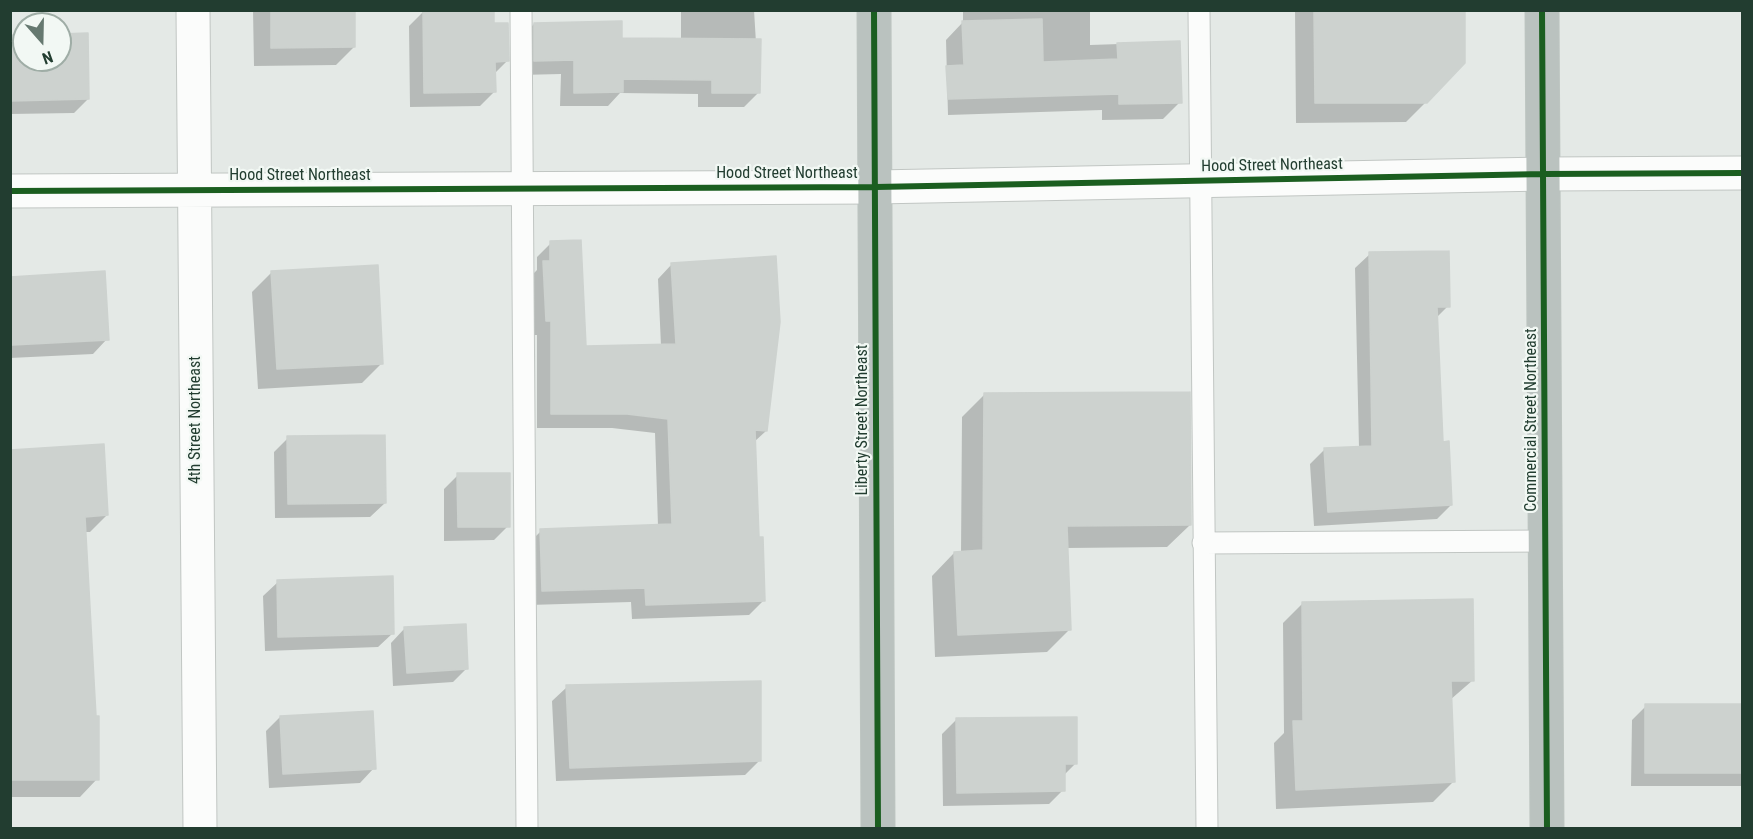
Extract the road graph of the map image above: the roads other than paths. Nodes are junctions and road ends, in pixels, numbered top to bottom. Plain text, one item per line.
1 (193, 10) edge
2 (522, 10) edge
3 (874, 10) edge
4 (1199, 10) edge
5 (1542, 10) edge
6 (1743, 173) edge
7 (1544, 174) junction
8 (1200, 180) junction
9 (876, 187) junction
10 (521, 188) junction
11 (194, 190) junction
12 (10, 191) edge
13 (1546, 541) junction
14 (1203, 543) junction
15 (200, 828) edge
16 (526, 828) edge
17 (878, 828) edge
18 (1207, 828) edge
19 (1547, 828) edge

1 - 11 street, 4th Street Northeast
2 - 10 lane
3 - 9 highway, Liberty Street Northeast
4 - 8 lane
5 - 7 highway, Commercial Street Northeast
6 - 7 street, Hood Street Northeast
7 - 8 street, Hood Street Northeast
7 - 13 highway, Commercial Street Northeast
8 - 9 street, Hood Street Northeast
8 - 14 lane
9 - 10 street, Hood Street Northeast
9 - 17 highway, Liberty Street Northeast
10 - 11 street, Hood Street Northeast
10 - 16 lane
11 - 12 street, Hood Street Northeast
11 - 15 street, 4th Street Northeast
13 - 14 lane
13 - 19 highway, Commercial Street Northeast
14 - 18 lane

